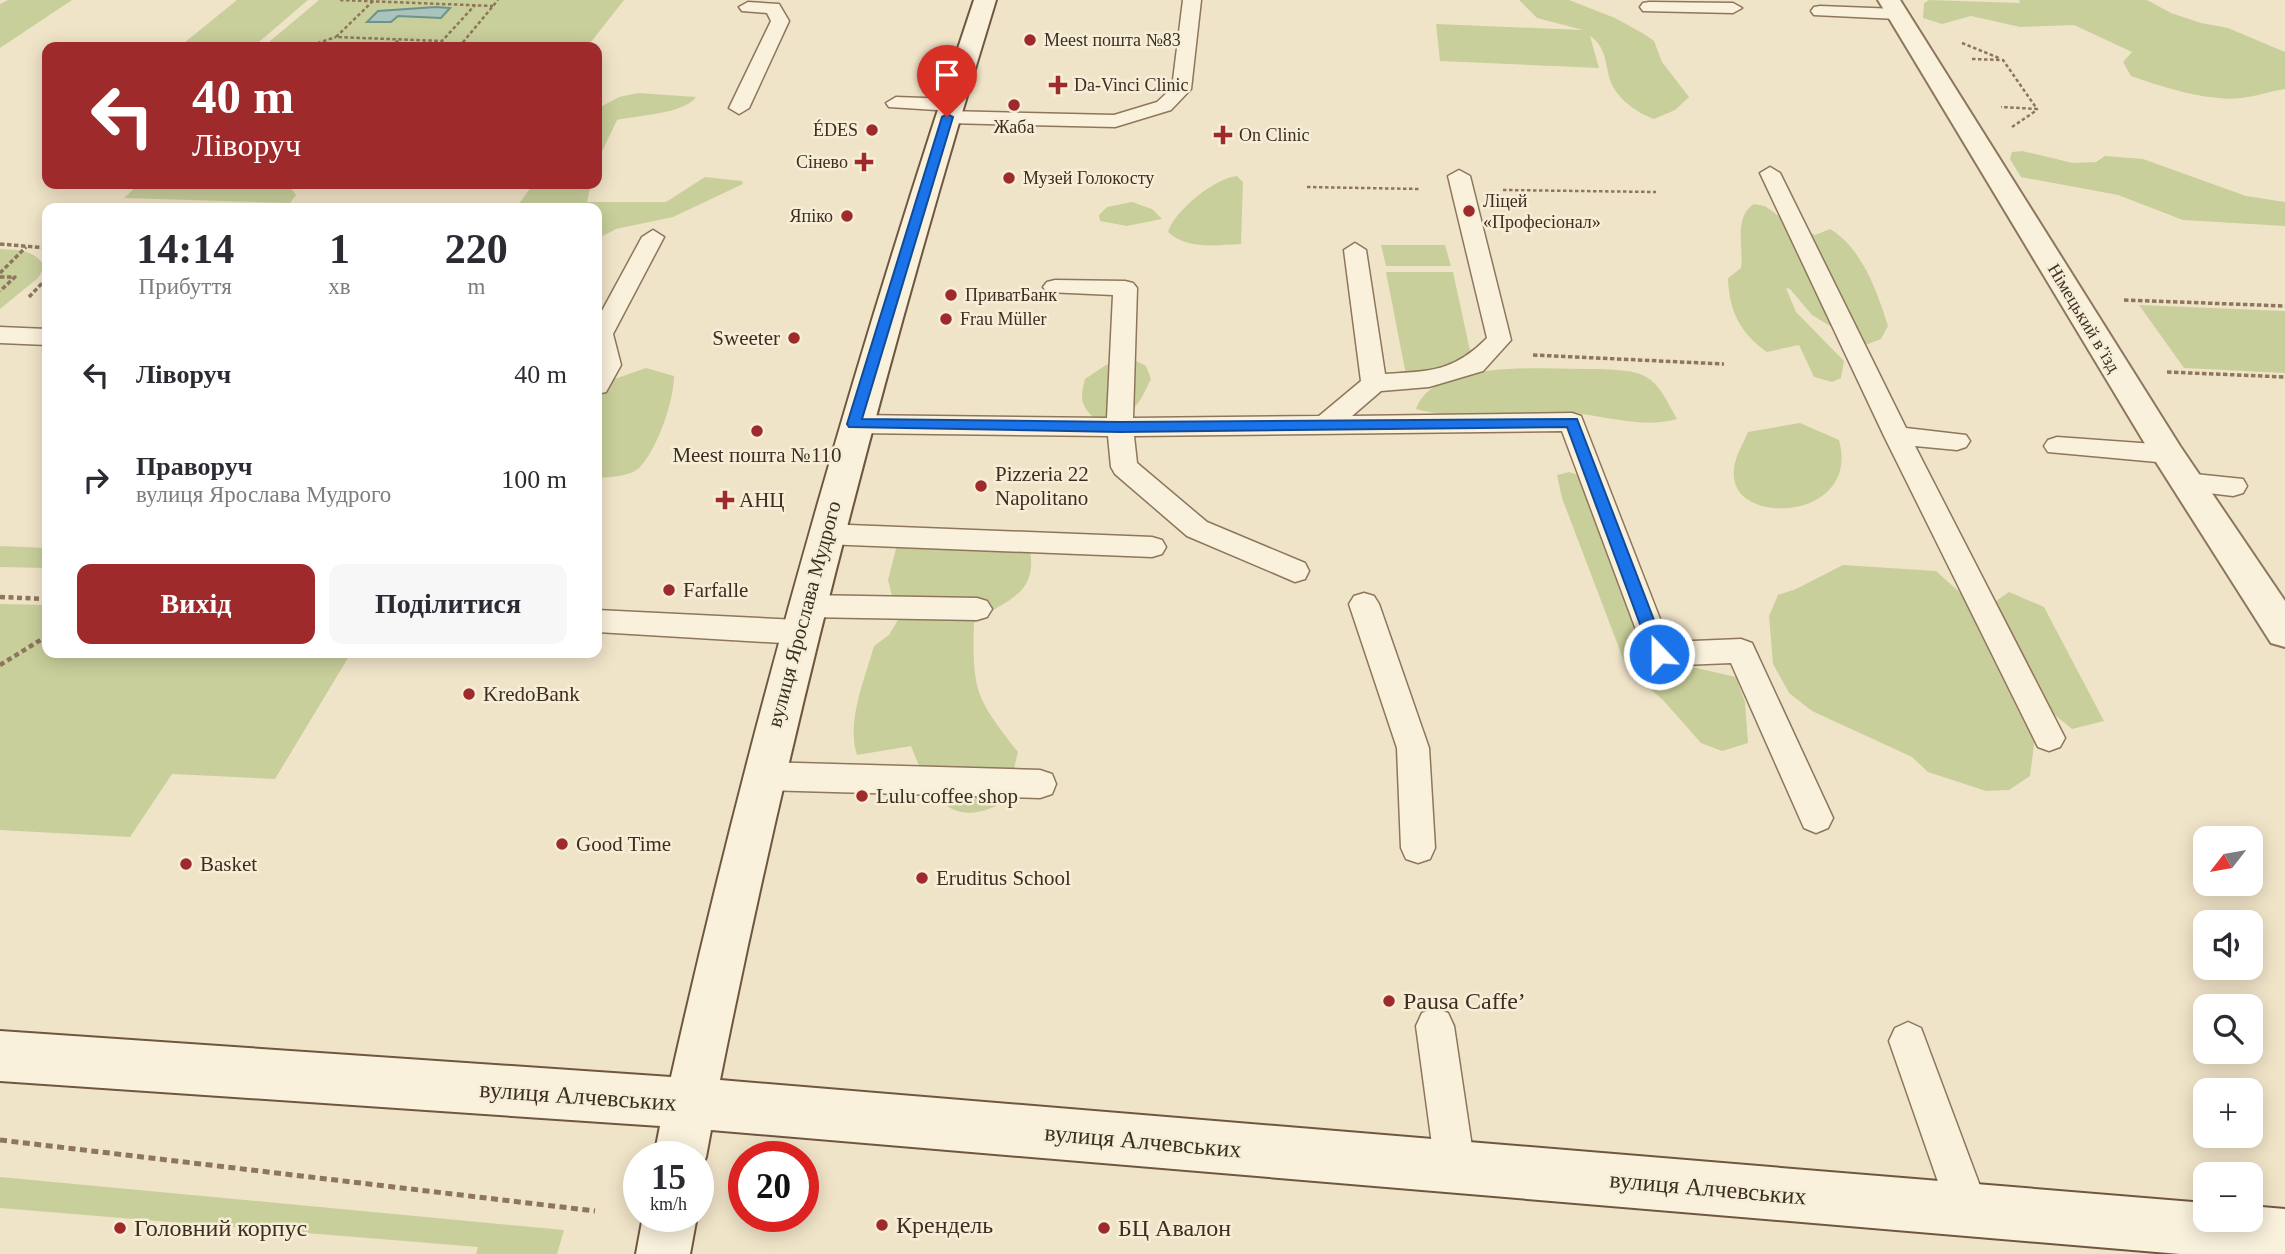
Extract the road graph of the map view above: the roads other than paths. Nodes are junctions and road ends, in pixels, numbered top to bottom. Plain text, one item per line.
1 (985, 0) edge
2 (1192, 0) edge
3 (1649, 6) dead end
4 (748, 7) dead end
5 (1893, 7) edge
6 (1733, 8) dead end
7 (1820, 12) dead end
8 (896, 103) dead end
9 (738, 108) dead end
10 (950, 111) junction
11 (1770, 173) dead end
12 (1459, 176) dead end
13 (653, 237) dead end
14 (1355, 250) dead end
15 (1055, 287) dead end
16 (602, 332) edge
17 (0, 335) edge
18 (42, 337) edge
19 (602, 338) edge
20 (602, 377) edge
21 (1374, 383) junction
22 (1327, 423) junction
23 (854, 424) junction
24 (1120, 427) junction
25 (1897, 436) junction
26 (1957, 441) dead end
27 (2057, 446) dead end
28 (2168, 454) junction
29 (2185, 482) junction
30 (2233, 486) dead end
31 (824, 534) junction
32 (1152, 547) dead end
33 (1295, 571) dead end
34 (1364, 604) dead end
35 (977, 609) dead end
36 (802, 619) junction
37 (602, 621) edge
38 (2285, 632) edge
39 (2049, 738) dead end
40 (762, 776) junction
41 (1040, 784) dead end
42 (1816, 818) dead end
43 (1418, 848) dead end
44 (1435, 1026) dead end
45 (1908, 1041) dead end
46 (0, 1056) edge
47 (690, 1103) junction
48 (683, 1141) edge
49 (1455, 1167) junction
50 (1968, 1210) junction
51 (667, 1232) edge
52 (2285, 1236) edge
53 (663, 1254) edge

1 - 10 street, вулиця Ярослава Мудрого
2 - 10 lane
3 - 6 lane
4 - 9 lane
5 - 7 lane
5 - 28 street, Німецький в’їзд
8 - 10 lane
10 - 23 street, вулиця Ярослава Мудрого
11 - 25 lane
12 - 21 lane
13 - 16 lane
14 - 21 lane
15 - 24 lane
17 - 18 lane
19 - 20 lane
21 - 22 lane
22 - 24 lane
22 - 42 lane
23 - 24 lane
23 - 31 street, вулиця Ярослава Мудрого
24 - 33 lane
25 - 26 lane
25 - 39 lane
27 - 28 lane
28 - 29 street, Німецький в’їзд
29 - 30 lane
29 - 38 street, Німецький в’їзд
31 - 32 lane
31 - 36 street, вулиця Ярослава Мудрого
34 - 43 lane
35 - 36 lane
36 - 37 lane
36 - 40 street, вулиця Ярослава Мудрого
40 - 41 lane
40 - 47 street, вулиця Ярослава Мудрого
44 - 49 lane
45 - 50 lane
46 - 47 street, вулиця Алчевських
47 - 48 street, вулиця Ярослава Мудрого
47 - 49 street, вулиця Алчевських
49 - 50 street, вулиця Алчевських
50 - 52 street, вулиця Алчевських
51 - 53 street

